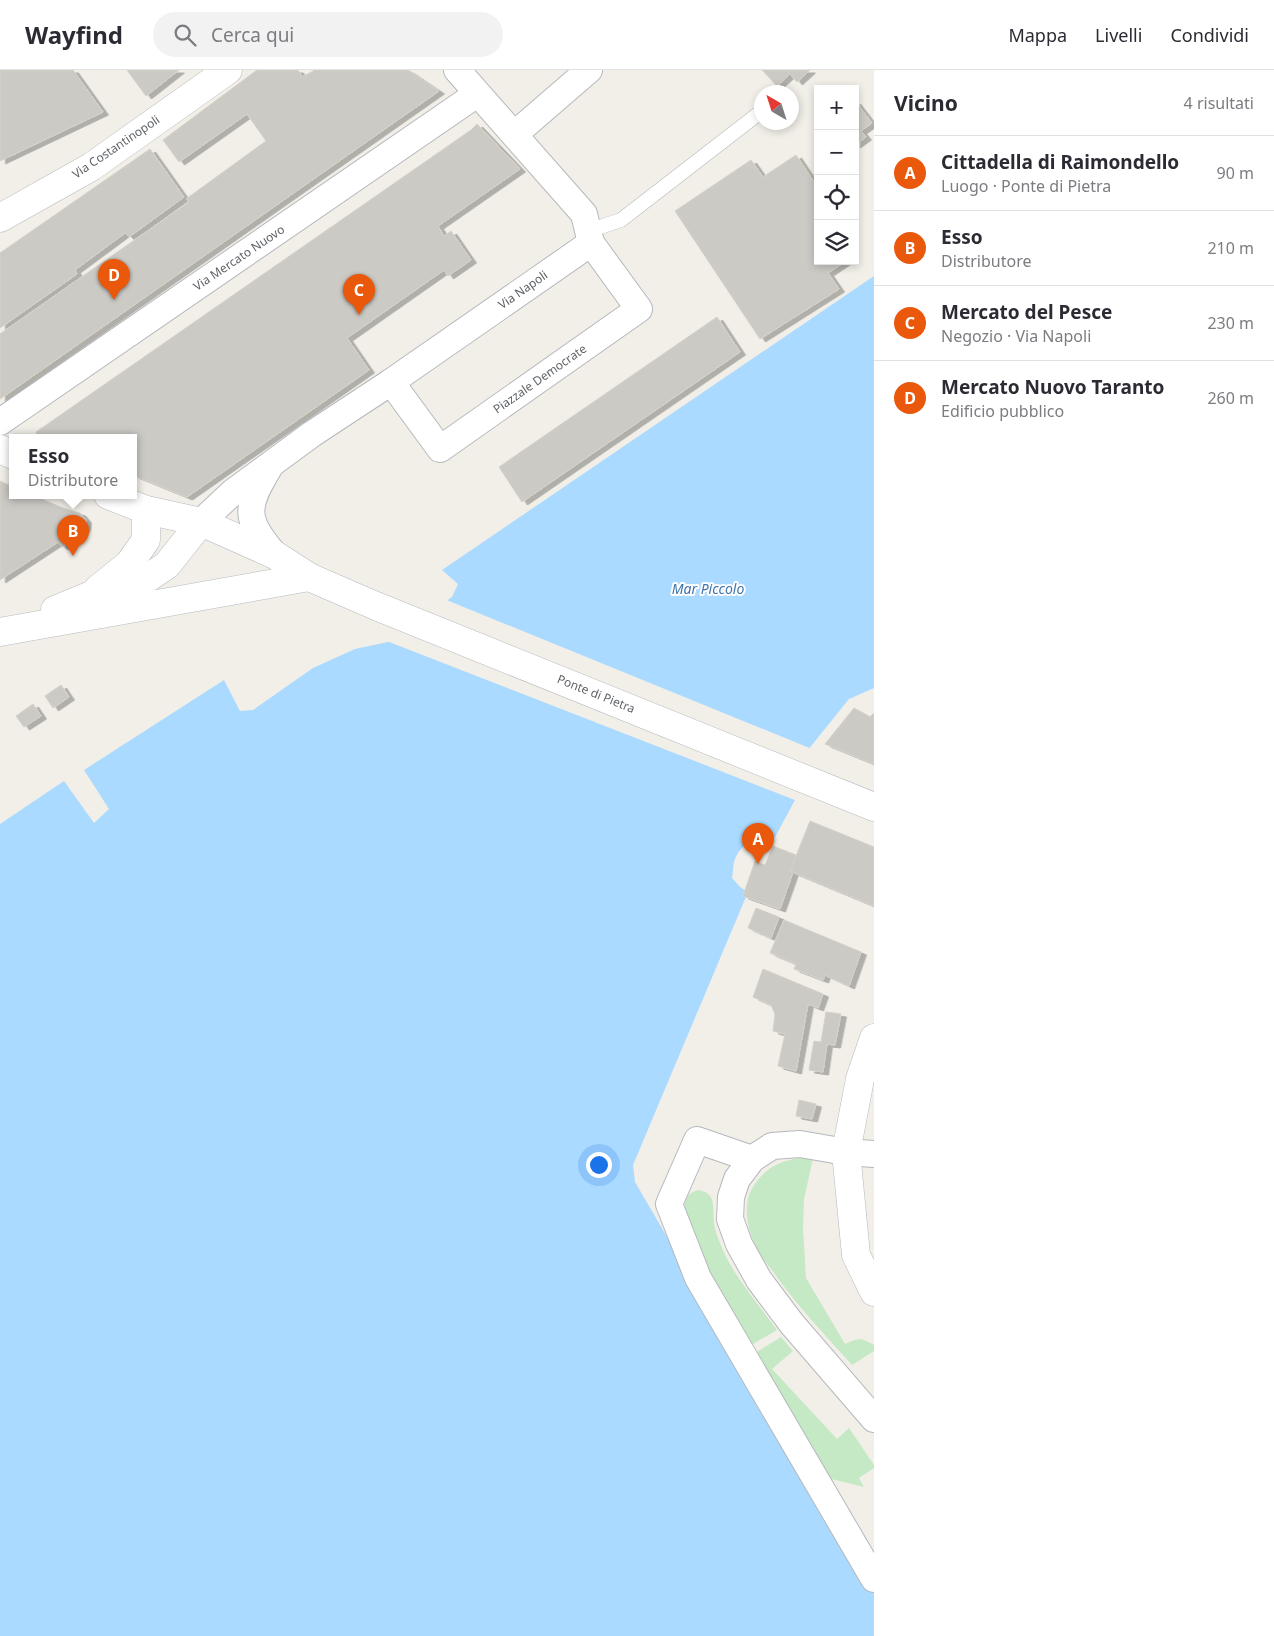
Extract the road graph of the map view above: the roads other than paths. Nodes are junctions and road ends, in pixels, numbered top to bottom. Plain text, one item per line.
1 (228, 70) edge
2 (457, 70) edge
3 (589, 70) edge
4 (478, 94) junction
5 (754, 117) edge
6 (515, 134) junction
7 (0, 218) edge
8 (589, 237) junction
9 (391, 382) junction
10 (0, 422) edge
11 (272, 463) junction
12 (118, 499) edge
13 (146, 510) junction
14 (201, 522) junction
15 (275, 555) junction
16 (309, 577) junction
17 (89, 596) junction
18 (2, 632) edge
19 (874, 807) edge
20 (874, 1038) edge
21 (862, 1153) edge
22 (752, 1159) junction
23 (874, 1292) edge
24 (874, 1419) edge
25 (874, 1579) edge

1 - 7 main road, Via Costantinopoli
2 - 4 street
3 - 6 street
4 - 6 street
4 - 10 street, Via Mercato Nuovo
5 - 8 lane
6 - 8 street
8 - 9 street, Via Napoli
8 - 9 street, Piazzale Democrate
9 - 11 street, Via Napoli
11 - 14 street, Via Napoli
11 - 15 street
12 - 13 main road
13 - 14 main road
13 - 17 main road
14 - 15 main road
14 - 17 main road
15 - 16 main road
16 - 18 main road
16 - 19 main road, Ponte di Pietra
17 - 18 main road
20 - 21 main road
21 - 22 street
21 - 23 main road
22 - 24 street
22 - 25 street

